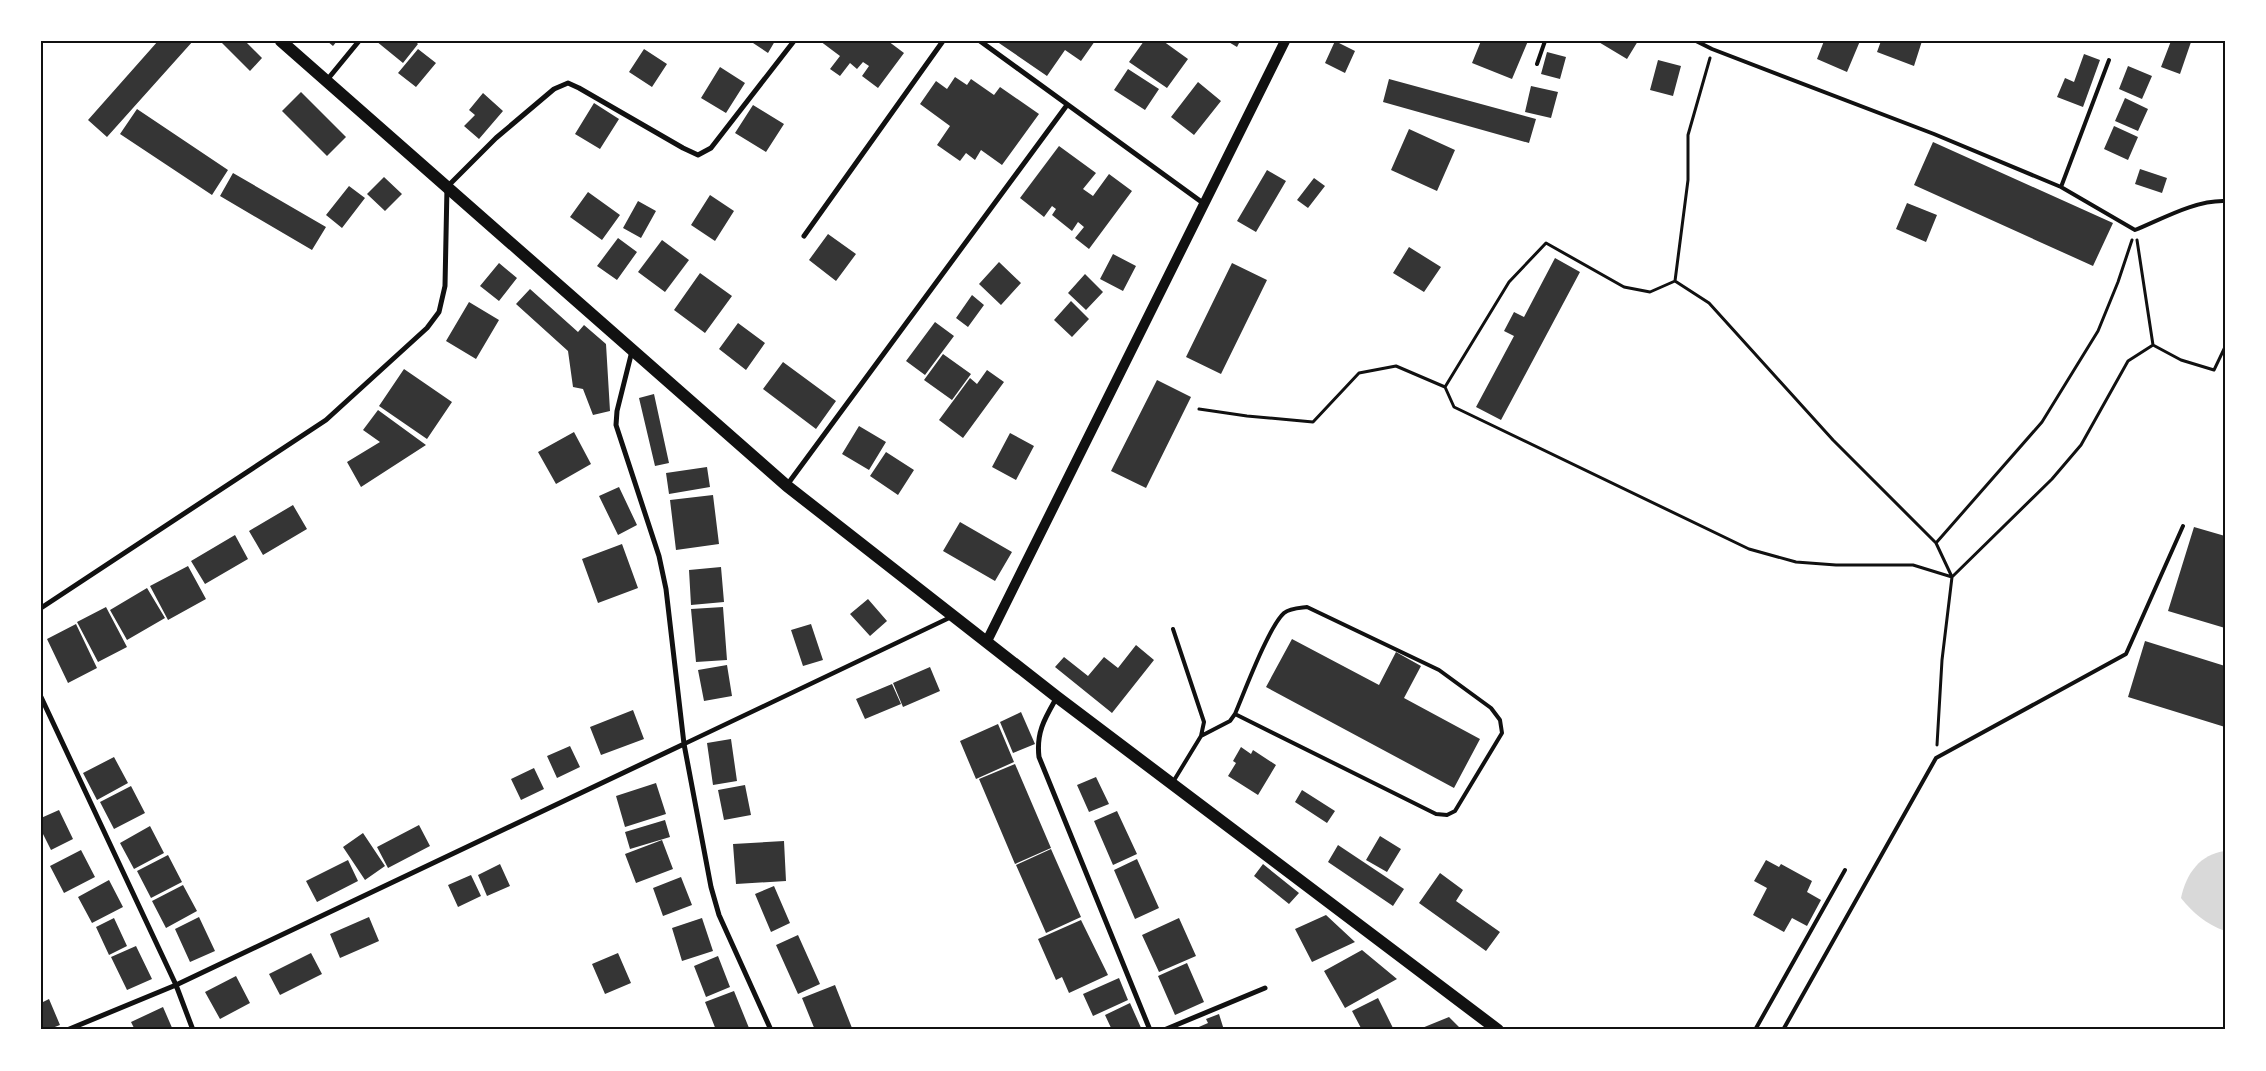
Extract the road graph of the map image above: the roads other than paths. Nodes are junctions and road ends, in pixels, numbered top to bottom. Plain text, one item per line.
1 (281, 41) edge
2 (358, 41) edge
3 (794, 41) edge
4 (943, 41) edge
5 (980, 41) edge
6 (1285, 41) edge
7 (1545, 41) edge
8 (1696, 41) edge
9 (2109, 60) dead end
10 (1538, 64) dead end
11 (326, 82) junction
12 (1067, 105) junction
13 (447, 187) junction
14 (2061, 187) junction
15 (2225, 201) edge
16 (1203, 203) junction
17 (804, 236) dead end
18 (632, 350) junction
19 (787, 486) junction
20 (2183, 526) dead end
21 (41, 608) edge
22 (953, 616) junction
23 (1173, 629) dead end
24 (987, 641) junction
25 (41, 697) edge
26 (1056, 697) junction
27 (1235, 714) junction
28 (1201, 736) junction
29 (684, 744) junction
30 (1172, 784) junction
31 (1845, 870) dead end
32 (176, 985) junction
33 (1265, 988) dead end
34 (67, 1030) edge
35 (193, 1030) edge
36 (771, 1030) edge
37 (1150, 1030) edge
38 (1164, 1030) edge
39 (1498, 1030) edge
40 (1755, 1030) edge
41 (1783, 1030) edge

1 - 11 main road
2 - 11 street
3 - 13 street
4 - 17 street
5 - 12 street
6 - 16 main road
7 - 10 lane
8 - 14 lane
9 - 14 lane
11 - 13 main road
12 - 16 street
12 - 19 street
13 - 18 main road
13 - 21 street
14 - 15 lane
16 - 24 main road
18 - 19 main road
18 - 29 street
19 - 22 main road
20 - 41 lane
22 - 24 main road
22 - 29 street
23 - 28 lane
24 - 26 main road
25 - 32 street
26 - 30 main road
26 - 37 street
27 - 27 lane
27 - 28 lane
28 - 30 lane
29 - 32 street
29 - 36 street
30 - 39 main road
31 - 40 lane
32 - 34 street
32 - 35 street
33 - 38 street

